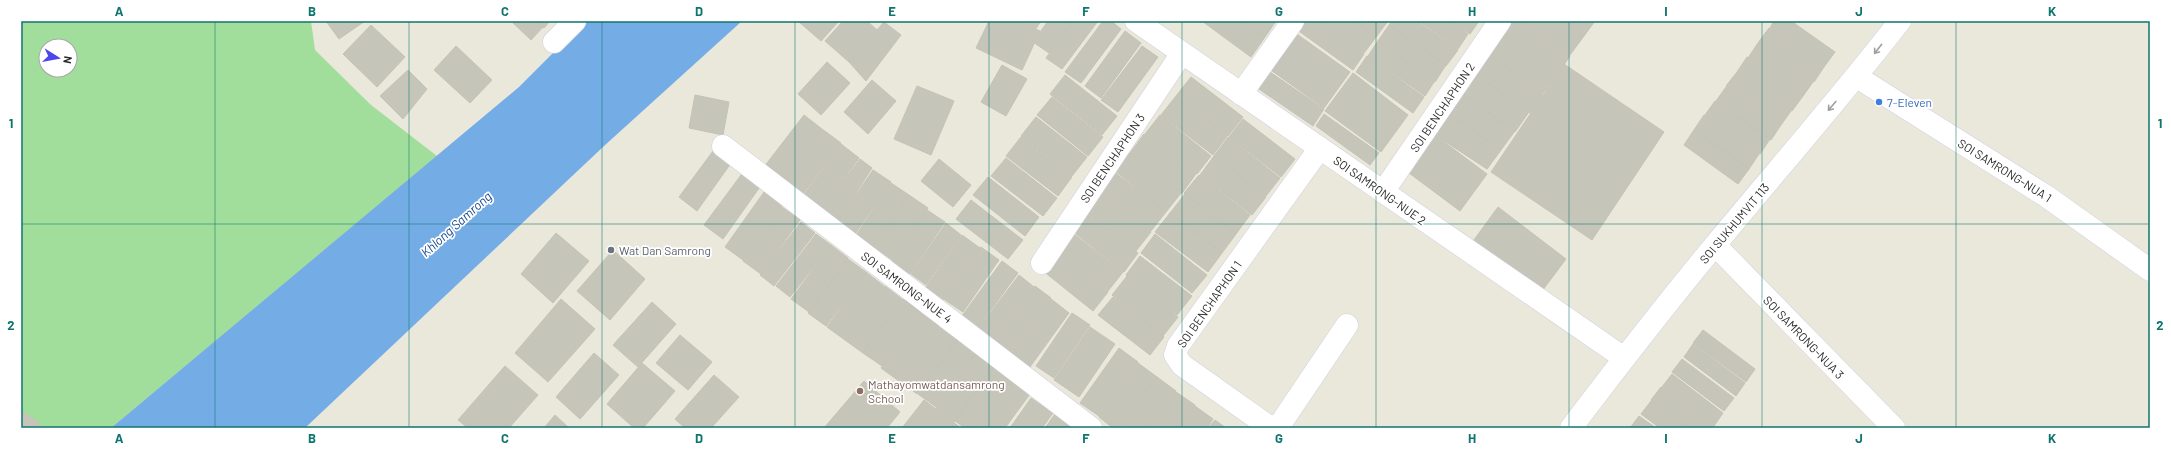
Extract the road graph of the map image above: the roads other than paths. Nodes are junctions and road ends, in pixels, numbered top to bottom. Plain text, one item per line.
1 (575, 21) edge
2 (1136, 21) edge
3 (1293, 21) edge
4 (1500, 21) edge
5 (1900, 21) edge
6 (554, 42) dead end
7 (1182, 53) junction
8 (1857, 77) junction
9 (1240, 94) junction
10 (723, 146) dead end
11 (1320, 148) junction
12 (1383, 192) junction
13 (1715, 245) junction
14 (1042, 263) dead end
15 (2150, 270) edge
16 (1346, 326) dead end
17 (1624, 358) junction
18 (1091, 428) edge
19 (1571, 428) edge
20 (1894, 428) edge

1 - 6 street
2 - 7 street, SOI SAMRONG-NUE 2
3 - 9 street
4 - 12 street, SOI BENCHAPHON 2
5 -> 8 street, SOI SUKHUMVIT 113
7 - 9 street, SOI SAMRONG-NUE 2
7 - 14 street, SOI BENCHAPHON 3
8 -> 13 street, SOI SUKHUMVIT 113
8 - 15 street, SOI SAMRONG-NUA 1
9 - 11 street, SOI SAMRONG-NUE 2
10 - 18 street, SOI SAMRONG-NUE 4
11 - 12 street, SOI SAMRONG-NUE 2
11 - 16 street, SOI BENCHAPHON 1
12 - 17 street, SOI SAMRONG-NUE 2
13 - 17 street, SOI SUKHUMVIT 113
13 - 20 street, SOI SAMRONG-NUA 3
17 - 19 street, SOI SUKHUMVIT 113

